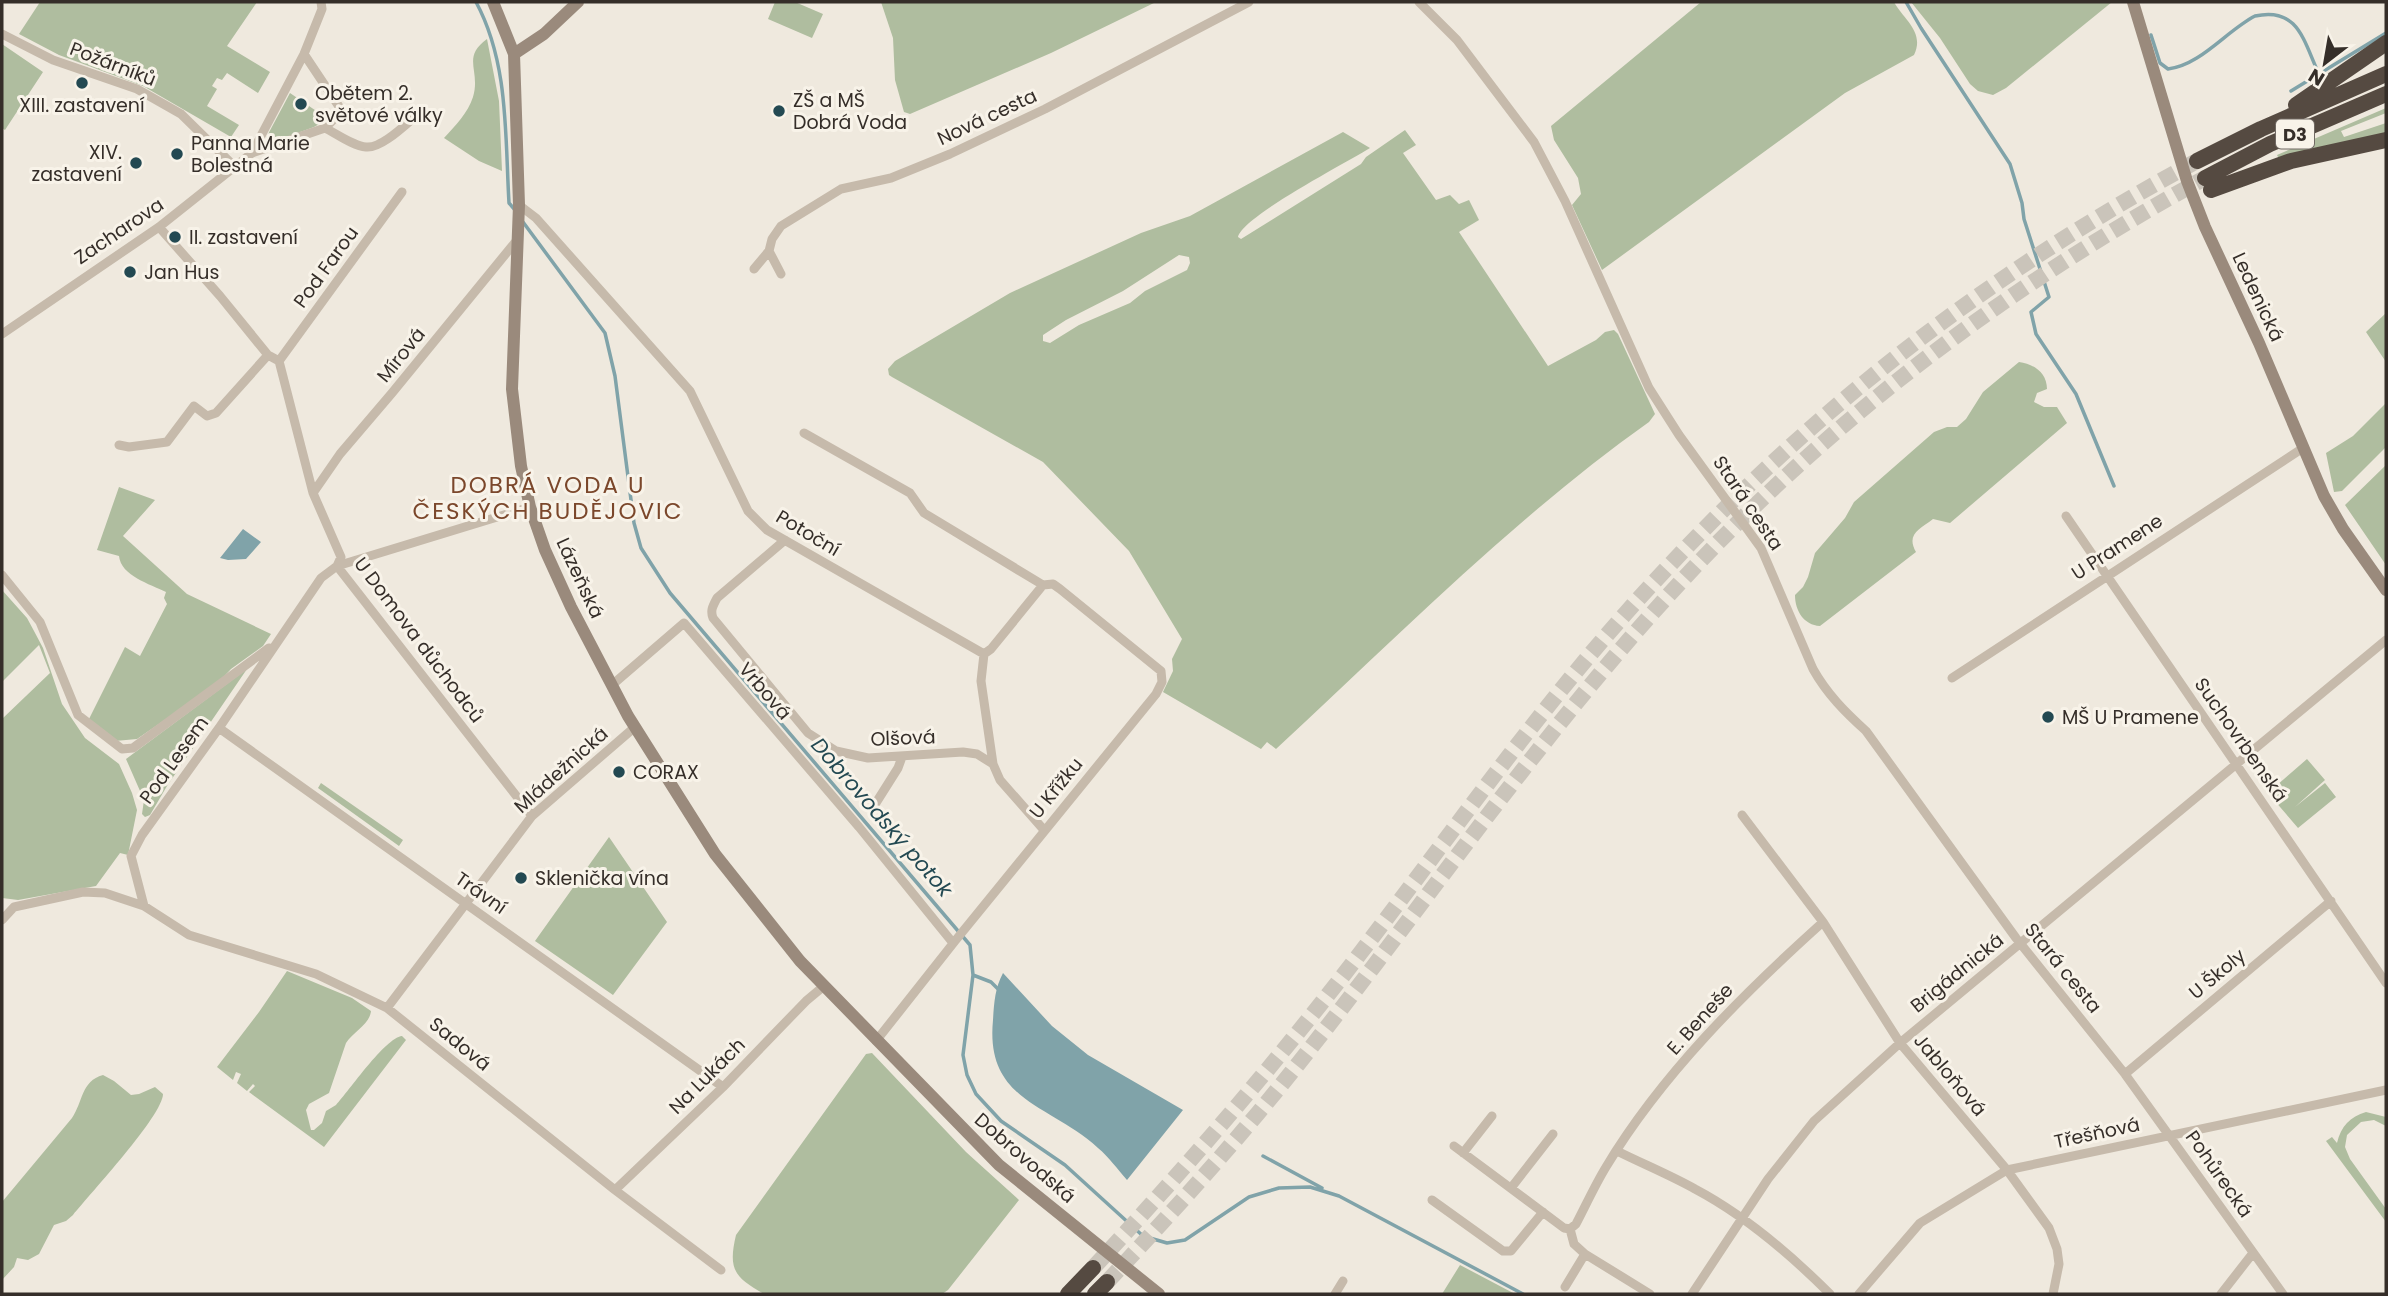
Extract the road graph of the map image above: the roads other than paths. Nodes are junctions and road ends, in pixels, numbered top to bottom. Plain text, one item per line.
1 (321, 2) edge
2 (493, 2) edge
3 (578, 2) edge
4 (1249, 2) edge
5 (1419, 2) edge
6 (2133, 2) edge
7 (2, 34) edge
8 (2386, 43) edge
9 (304, 54) junction
10 (514, 54) junction
11 (2386, 74) edge
12 (2386, 94) edge
13 (417, 115) dead end
14 (325, 128) junction
15 (2261, 129) junction
16 (2386, 140) edge
17 (252, 153) junction
18 (2197, 161) tunnel mouth
19 (235, 167) junction
20 (402, 192) dead end
21 (519, 205) junction
22 (159, 227) junction
23 (517, 240) junction
24 (769, 251) junction
25 (754, 270) dead end
26 (781, 275) dead end
27 (2, 334) edge
28 (268, 355) junction
29 (279, 362) junction
30 (804, 433) dead end
31 (119, 445) dead end
32 (2303, 448) junction
33 (313, 493) junction
34 (530, 507) junction
35 (2067, 516) dead end
36 (785, 540) junction
37 (337, 566) junction
38 (2, 575) edge
39 (2106, 575) junction
40 (1043, 585) junction
41 (2386, 590) edge
42 (2386, 640) edge
43 (275, 643) junction
44 (984, 654) junction
45 (1952, 678) dead end
46 (612, 685) junction
47 (635, 727) junction
48 (219, 728) junction
49 (902, 757) junction
50 (993, 764) junction
51 (2236, 764) junction
52 (874, 806) dead end
53 (1742, 815) dead end
54 (532, 816) junction
55 (1044, 830) junction
56 (2331, 901) junction
57 (467, 904) junction
58 (144, 906) junction
59 (14, 907) junction
60 (2, 913) edge
61 (2, 920) edge
62 (1823, 922) junction
63 (954, 942) junction
64 (2021, 944) junction
65 (2386, 983) edge
66 (824, 986) junction
67 (387, 1009) junction
68 (876, 1041) junction
69 (1900, 1043) junction
70 (2125, 1074) junction
71 (723, 1087) junction
72 (2386, 1090) edge
73 (1492, 1116) dead end
74 (1553, 1134) dead end
75 (2171, 1135) junction
76 (1454, 1146) dead end
77 (1617, 1151) junction
78 (1463, 1153) junction
79 (2007, 1170) junction
80 (1511, 1188) junction
81 (615, 1190) junction
82 (1432, 1200) dead end
83 (1543, 1212) junction
84 (1741, 1218) junction
85 (1570, 1229) junction
86 (2253, 1253) junction
87 (1585, 1254) junction
88 (1093, 1268) tunnel mouth
89 (721, 1270) dead end
90 (1343, 1281) dead end
91 (1107, 1282) tunnel mouth
92 (1565, 1287) dead end
93 (1068, 1294) edge
94 (1095, 1294) edge
95 (1159, 1294) edge
96 (1335, 1294) edge
97 (1650, 1294) edge
98 (1692, 1294) edge
99 (1830, 1294) edge
100 (1859, 1294) edge
101 (2053, 1294) edge
102 (2221, 1294) edge
103 (2283, 1294) edge

1 - 9 street, Zacharova
2 - 10 street, Lázeňská
3 - 10 street
4 - 24 street, Nová cesta
5 - 64 street, Stará cesta
6 - 32 street, Ledenická
7 - 19 street, Požárníků
8 - 15 highway, D3
9 - 14 street
9 - 17 street, Zacharova
10 - 21 street, Lázeňská
11 - 15 highway, D3
12 - 16 highway, D3
13 - 14 street
14 - 17 street, Zacharova
15 - 18 highway, D3
17 - 19 street, Zacharova
19 - 22 street, Zacharova
20 - 29 street, Pod Farou
21 - 23 street, Lázeňská
21 - 36 street, Potoční
22 - 27 street, Zacharova
22 - 28 street
23 - 33 street, Mírová
23 - 34 street, Lázeňská
24 - 25 street, Nová cesta
24 - 26 street
28 - 29 street
28 - 31 street
29 - 33 street, U Domova důchodců
30 - 40 street, U Křížku
32 - 39 street, U Pramene
32 - 41 street, Ledenická
33 - 37 street, U Domova důchodců
34 - 37 street, Pod Lesem
34 - 46 street, Lázeňská
35 - 39 street, Suchovrbenská
36 - 44 street, Potoční
36 - 49 street, Olšová
37 - 43 street, Pod Lesem
37 - 54 street, U Domova důchodců
38 - 43 street, Pod Lesem
39 - 45 street, U Pramene
39 - 51 street, Suchovrbenská
40 - 44 street
40 - 55 street, U Křížku
42 - 51 street, Brigádnická
43 - 48 street, Pod Lesem
44 - 50 street
46 - 47 street, Lázeňská
46 - 63 street, Vrbová
47 - 54 street, Mládežnická
47 - 66 street, Lázeňská
48 - 57 street, Trávní
48 - 58 street, Pod Lesem
49 - 50 street, Olšová
49 - 52 street
50 - 55 street
51 - 56 street, Suchovrbenská
51 - 64 street, Brigádnická
53 - 62 street, Jabloňová
54 - 57 street, Mládežnická
55 - 63 street, U Křížku
56 - 65 street, Suchovrbenská
56 - 70 street, U Školy
57 - 67 street, Mládežnická
57 - 71 street, Trávní
58 - 59 street, Sadová
58 - 67 street, Sadová
59 - 60 street, Sadová
59 - 61 street
62 - 69 street, Jabloňová
62 - 77 street, E. Beneše
63 - 68 street, U Křížku
64 - 69 street, Brigádnická
64 - 70 street, Stará cesta
66 - 68 street, Lázeňská
66 - 71 street, Na Lukách
67 - 81 street, Sadová
68 - 95 street, Dobrovodská
69 - 79 street, Jabloňová
69 - 84 street, Brigádnická
70 - 75 street, Pohůrecká
71 - 81 street, Na Lukách
72 - 75 street, Třešňová
73 - 78 street
74 - 80 street
75 - 79 street, Třešňová
75 - 86 street, Pohůrecká
76 - 78 street
77 - 84 street
77 - 85 street, E. Beneše
78 - 80 street
79 - 100 street, Třešňová
79 - 101 street, Jabloňová
80 - 83 street
81 - 89 street, Sadová
82 - 83 street
83 - 85 street
84 - 98 street, Brigádnická
84 - 99 street
85 - 87 street
86 - 102 street
86 - 103 street, Pohůrecká
87 - 92 street
87 - 97 street
88 - 93 highway
90 - 96 street
91 - 94 highway

